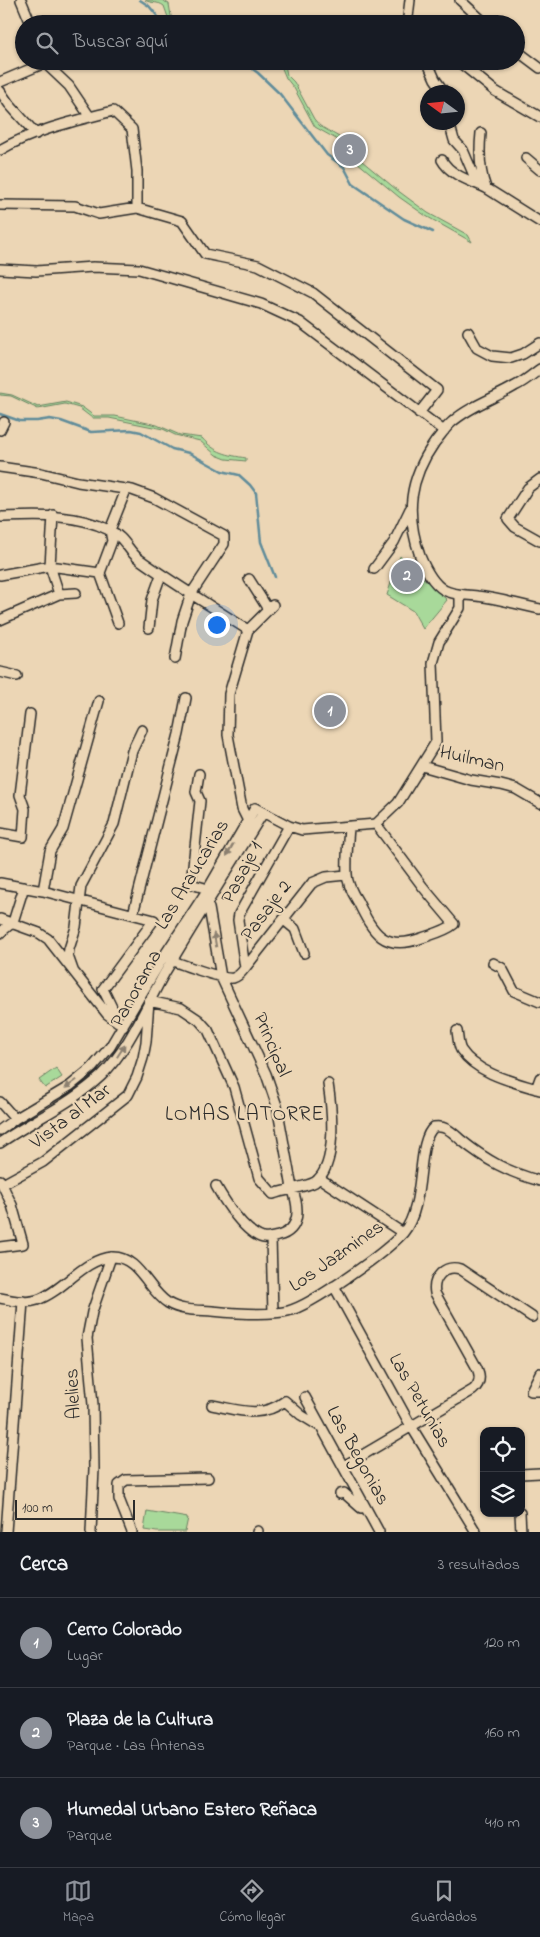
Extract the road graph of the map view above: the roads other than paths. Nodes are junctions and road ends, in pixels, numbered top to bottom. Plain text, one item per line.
1 (21, 0) edge
2 (410, 0) edge
3 (460, 0) edge
4 (27, 15) edge
5 (408, 15) edge
6 (476, 15) edge
7 (525, 57) edge
8 (540, 68) edge
9 (28, 70) edge
10 (54, 70) edge
11 (432, 70) edge
12 (469, 70) edge
13 (0, 82) edge
14 (439, 85) edge
15 (0, 91) edge
16 (90, 117) junction
17 (540, 117) edge
18 (451, 130) edge
19 (481, 132) dead end
20 (36, 134) junction
21 (0, 150) edge
22 (526, 158) dead end
23 (442, 160) dead end
24 (540, 170) edge
25 (486, 188) junction
26 (0, 205) edge
27 (137, 208) junction
28 (540, 222) edge
29 (0, 269) edge
30 (468, 332) dead end
31 (540, 343) edge
32 (540, 369) edge
33 (419, 413) junction
34 (444, 431) junction
35 (0, 467) edge
36 (540, 479) edge
37 (126, 490) junction
38 (412, 507) junction
39 (53, 515) junction
40 (0, 517) edge
41 (110, 530) junction
42 (540, 540) edge
43 (50, 566) junction
44 (374, 569) dead end
45 (100, 573) junction
46 (161, 575) junction
47 (0, 576) edge
48 (249, 579) dead end
49 (76, 593) dead end
50 (59, 594) junction
51 (192, 594) junction
52 (460, 595) junction
53 (540, 609) edge
54 (0, 620) edge
55 (118, 623) dead end
56 (149, 628) dead end
57 (248, 630) junction
58 (175, 659) dead end
59 (0, 672) edge
60 (16, 676) dead end
61 (186, 698) dead end
62 (99, 701) dead end
63 (30, 714) dead end
64 (142, 730) dead end
65 (422, 766) junction
66 (198, 774) dead end
67 (540, 803) edge
68 (263, 813) junction
69 (247, 819) junction
70 (376, 824) junction
71 (289, 826) junction
72 (349, 827) junction
73 (0, 833) edge
74 (346, 875) junction
75 (0, 883) edge
76 (24, 887) junction
77 (208, 889) junction
78 (43, 891) junction
79 (79, 900) junction
80 (205, 906) junction
81 (133, 914) junction
82 (0, 919) edge
83 (284, 920) junction
84 (12, 922) junction
85 (0, 933) edge
86 (304, 953) dead end
87 (168, 958) junction
88 (493, 963) dead end
89 (245, 968) junction
90 (73, 970) junction
91 (221, 977) junction
92 (149, 1001) junction
93 (540, 1002) edge
94 (121, 1024) junction
95 (458, 1031) dead end
96 (540, 1078) edge
97 (328, 1084) dead end
98 (538, 1090) edge
99 (0, 1102) edge
100 (15, 1119) junction
101 (0, 1130) edge
102 (0, 1144) edge
103 (319, 1178) junction
104 (540, 1181) edge
105 (1, 1182) edge
106 (216, 1186) dead end
107 (292, 1188) junction
108 (403, 1233) junction
109 (271, 1238) junction
110 (0, 1246) edge
111 (111, 1257) junction
112 (334, 1286) junction
113 (0, 1298) edge
114 (23, 1301) junction
115 (273, 1313) junction
116 (532, 1317) dead end
117 (540, 1373) edge
118 (536, 1391) edge
119 (304, 1397) dead end
120 (212, 1405) dead end
121 (411, 1426) junction
122 (321, 1427) junction
123 (344, 1466) junction
124 (540, 1473) edge
125 (525, 1474) edge
126 (208, 1478) dead end
127 (340, 1494) dead end
128 (365, 1507) junction
129 (520, 1517) edge
130 (6, 1532) edge
131 (91, 1532) edge
132 (132, 1532) edge
133 (379, 1532) edge
134 (476, 1532) edge
135 (521, 1532) edge

1 - 4 street
2 - 5 street
3 - 6 street
7 - 8 street
9 - 13 street
10 - 16 street
11 - 14 street
12 - 17 street
15 - 20 street
16 - 20 street
16 - 27 street
18 - 25 street
19 - 25 street
20 - 21 street
22 - 24 street
23 - 25 street
25 - 28 street
26 - 27 street
27 - 33 street
29 - 33 street
30 - 31 street
32 - 34 street
33 - 34 street
34 - 38 street
35 - 37 street
36 - 42 street
37 - 41 street
37 - 51 street
38 - 44 street
38 - 52 street
39 - 40 street
39 - 41 street
39 - 43 street
41 - 45 street
41 - 46 street
43 - 45 street
43 - 47 street
43 - 50 street
45 - 55 street
46 - 51 street
46 - 56 street
48 - 57 street
49 - 50 street
50 - 54 street
51 - 57 street
51 - 58 street
52 - 53 street
52 - 65 street
57 - 69 street
59 - 60 street
61 - 81 street
62 - 78 street
63 - 73 street
64 - 79 street
65 - 67 street, Huilman
65 - 70 street
66 - 77 street
68 - 69 street, Las Araucarias
68 - 71 street
68 - 80 street, Panorama
69 -> 77 street, Las Araucarias
70 - 72 street
70 - 74 street
71 - 72 street
71 - 89 street, Pasaje 1
72 - 74 street
74 - 83 street, Pasaje 2
75 - 76 street
76 - 78 street
76 - 84 street
77 - 87 street, Las Araucarias
78 - 79 street
79 - 81 street
79 - 90 street
80 - 87 street, Panorama
91 -> 80 street, Principal
81 - 94 street
82 - 84 street
83 - 86 street
83 - 89 street, Pasaje 2
84 - 85 street
84 - 90 street
87 - 91 street
87 - 92 street, Panorama
87 - 94 street, Las Araucarias
88 - 93 street
89 - 91 street, Pasaje 2
90 - 94 street
91 - 107 street, Principal
102 -> 92 street, Panorama
92 - 105 street, Vista al Mar
92 - 107 street
94 -> 100 street, Las Araucarias
95 - 98 street
96 - 98 street
97 - 103 street
99 - 100 street
100 - 101 street, Las Araucarias
103 - 107 street
103 - 108 street
104 - 108 street, Los Jazmines
105 - 110 street
106 - 109 street
107 - 109 street, Principal
108 - 112 street, Los Jazmines
109 - 115 street
111 - 114 street
111 - 115 street, Los Jazmines
111 - 131 street, Alelies
112 - 115 street, Los Jazmines
112 - 121 street, Las Petunias
113 - 114 street
114 - 130 street
116 - 121 street
117 - 118 street
119 - 122 street, Las Begonias
120 - 122 street
121 - 123 street
121 - 134 street, Las Petunias
122 - 123 street, Las Begonias
123 - 128 street, Las Begonias
124 - 125 street
126 - 132 street
127 - 128 street
128 - 133 street, Las Begonias
129 - 135 street

